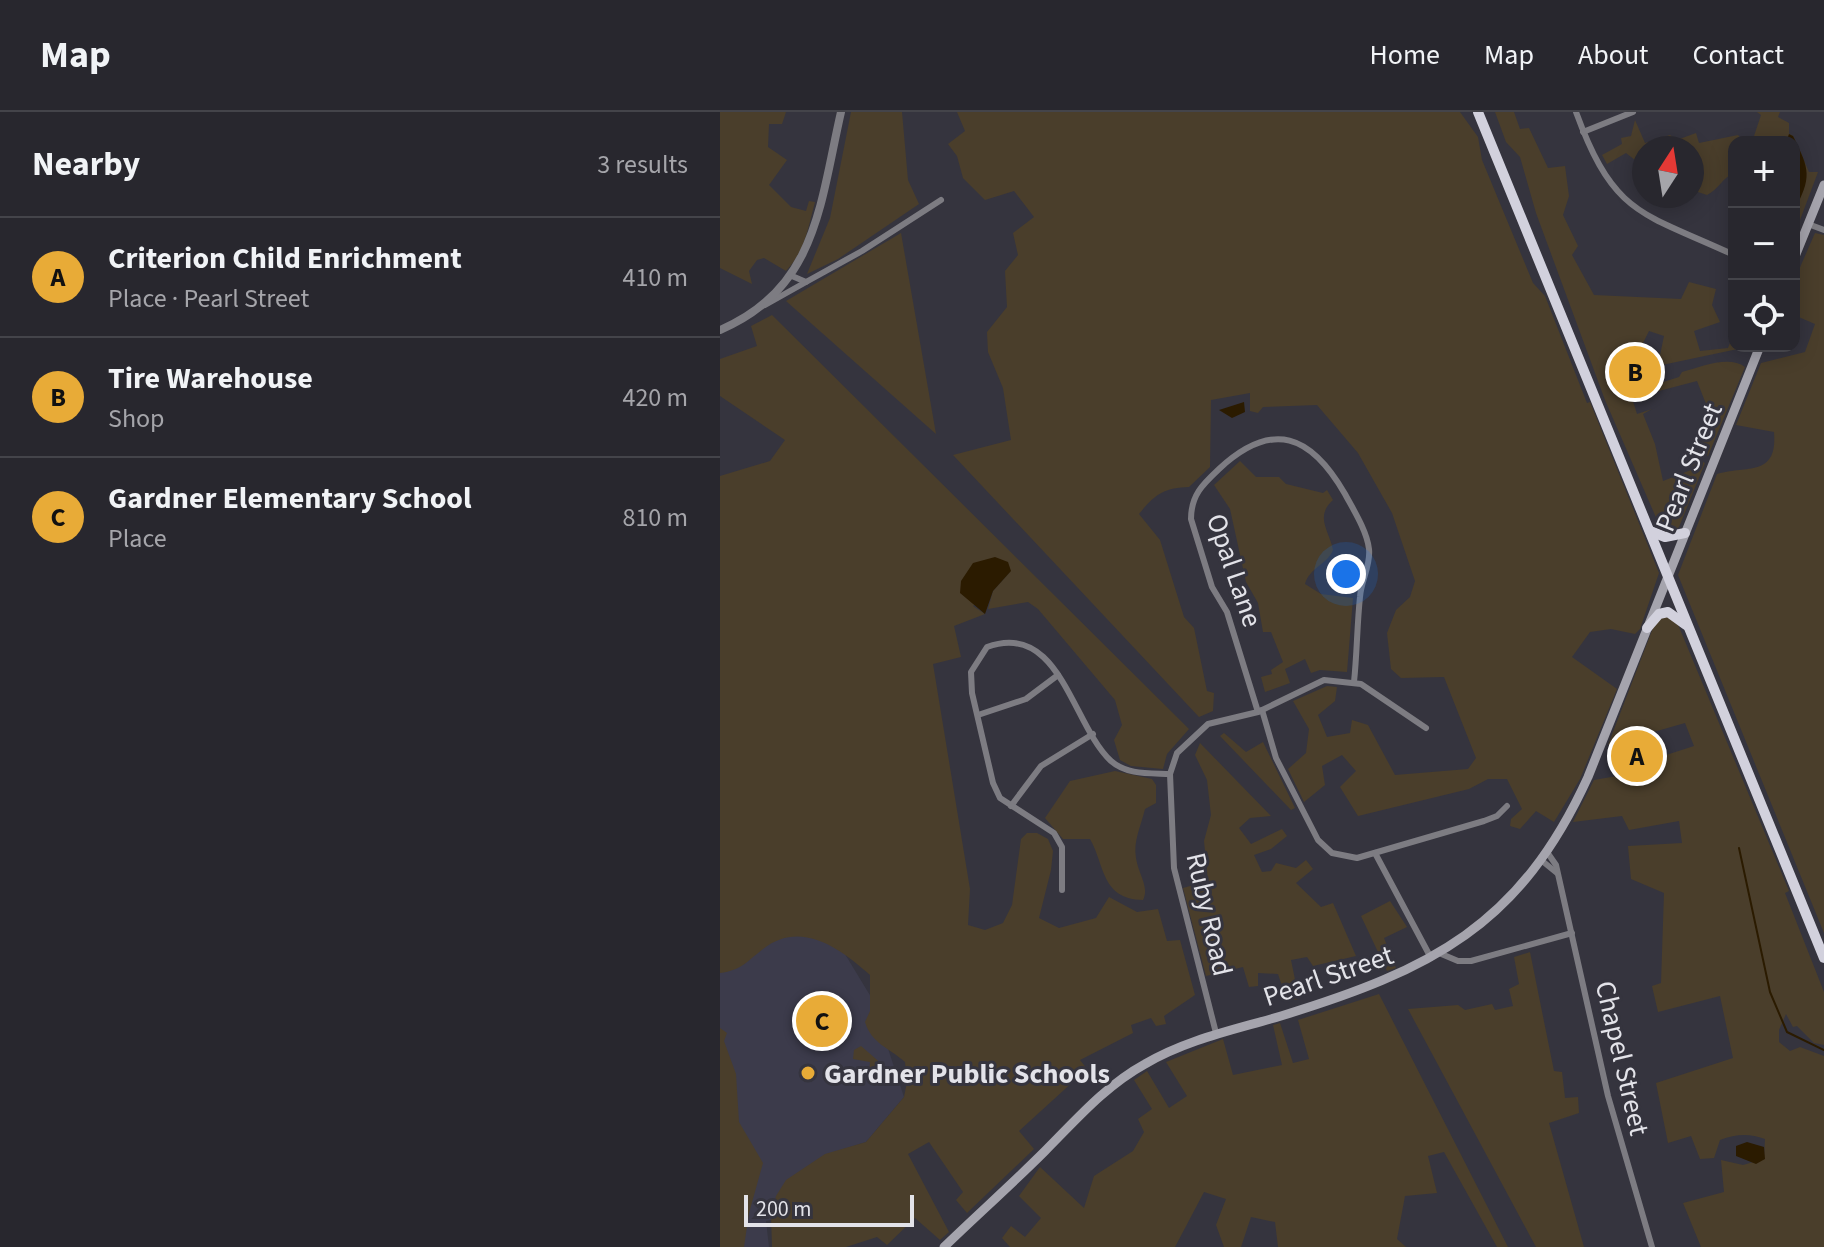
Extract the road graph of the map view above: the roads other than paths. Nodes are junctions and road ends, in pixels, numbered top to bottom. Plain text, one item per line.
1 (841, 112) edge
2 (1478, 112) edge
3 (1576, 112) edge
4 (1633, 112) edge
5 (1583, 132) junction
6 (1824, 185) edge
7 (941, 200) dead end
8 (1808, 224) junction
9 (1824, 230) edge
10 (1800, 244) edge
11 (1728, 252) edge
12 (792, 276) junction
13 (806, 282) junction
14 (765, 305) junction
15 (720, 330) edge
16 (1758, 352) edge
17 (1650, 531) junction
18 (1685, 533) junction
19 (1668, 575) junction
20 (1647, 628) junction
21 (1692, 633) junction
22 (1058, 675) junction
23 (1354, 682) junction
24 (1260, 711) junction
25 (978, 715) junction
26 (1426, 728) dead end
27 (1093, 734) junction
28 (1170, 774) junction
29 (1011, 806) junction
30 (1507, 806) dead end
31 (1375, 853) junction
32 (1544, 856) junction
33 (1062, 890) dead end
34 (1572, 933) junction
35 (1435, 956) junction
36 (1824, 958) edge
37 (1216, 1033) junction
38 (944, 1247) edge
39 (1652, 1247) edge

1 - 12 street
2 - 17 highway
3 - 5 street
4 - 5 street
5 - 11 street
6 - 8 main road
7 - 13 street
8 - 9 street
8 - 10 main road
12 - 13 street
12 - 14 street
13 - 14 street
14 - 15 street
16 - 18 main road, Pearl Street
17 - 18 highway
17 - 19 highway
18 - 19 main road, Pearl Street
19 - 20 main road, Pearl Street
19 - 21 highway
20 - 21 highway
20 - 32 main road, Pearl Street
21 - 36 highway
22 - 25 street
22 - 25 street
22 - 27 street
23 - 24 street
23 - 24 street, Opal Lane
23 - 26 street
24 - 28 street
24 - 31 street, Opal Lane
25 - 29 street
27 - 28 street
27 - 29 street
28 - 37 street, Ruby Road
29 - 33 street
30 - 31 street, Opal Lane
31 - 35 street
32 - 34 street, Chapel Street
32 - 35 main road, Pearl Street
34 - 35 street
34 - 39 street, Chapel Street
35 - 37 main road, Pearl Street
37 - 38 main road, Pearl Street

